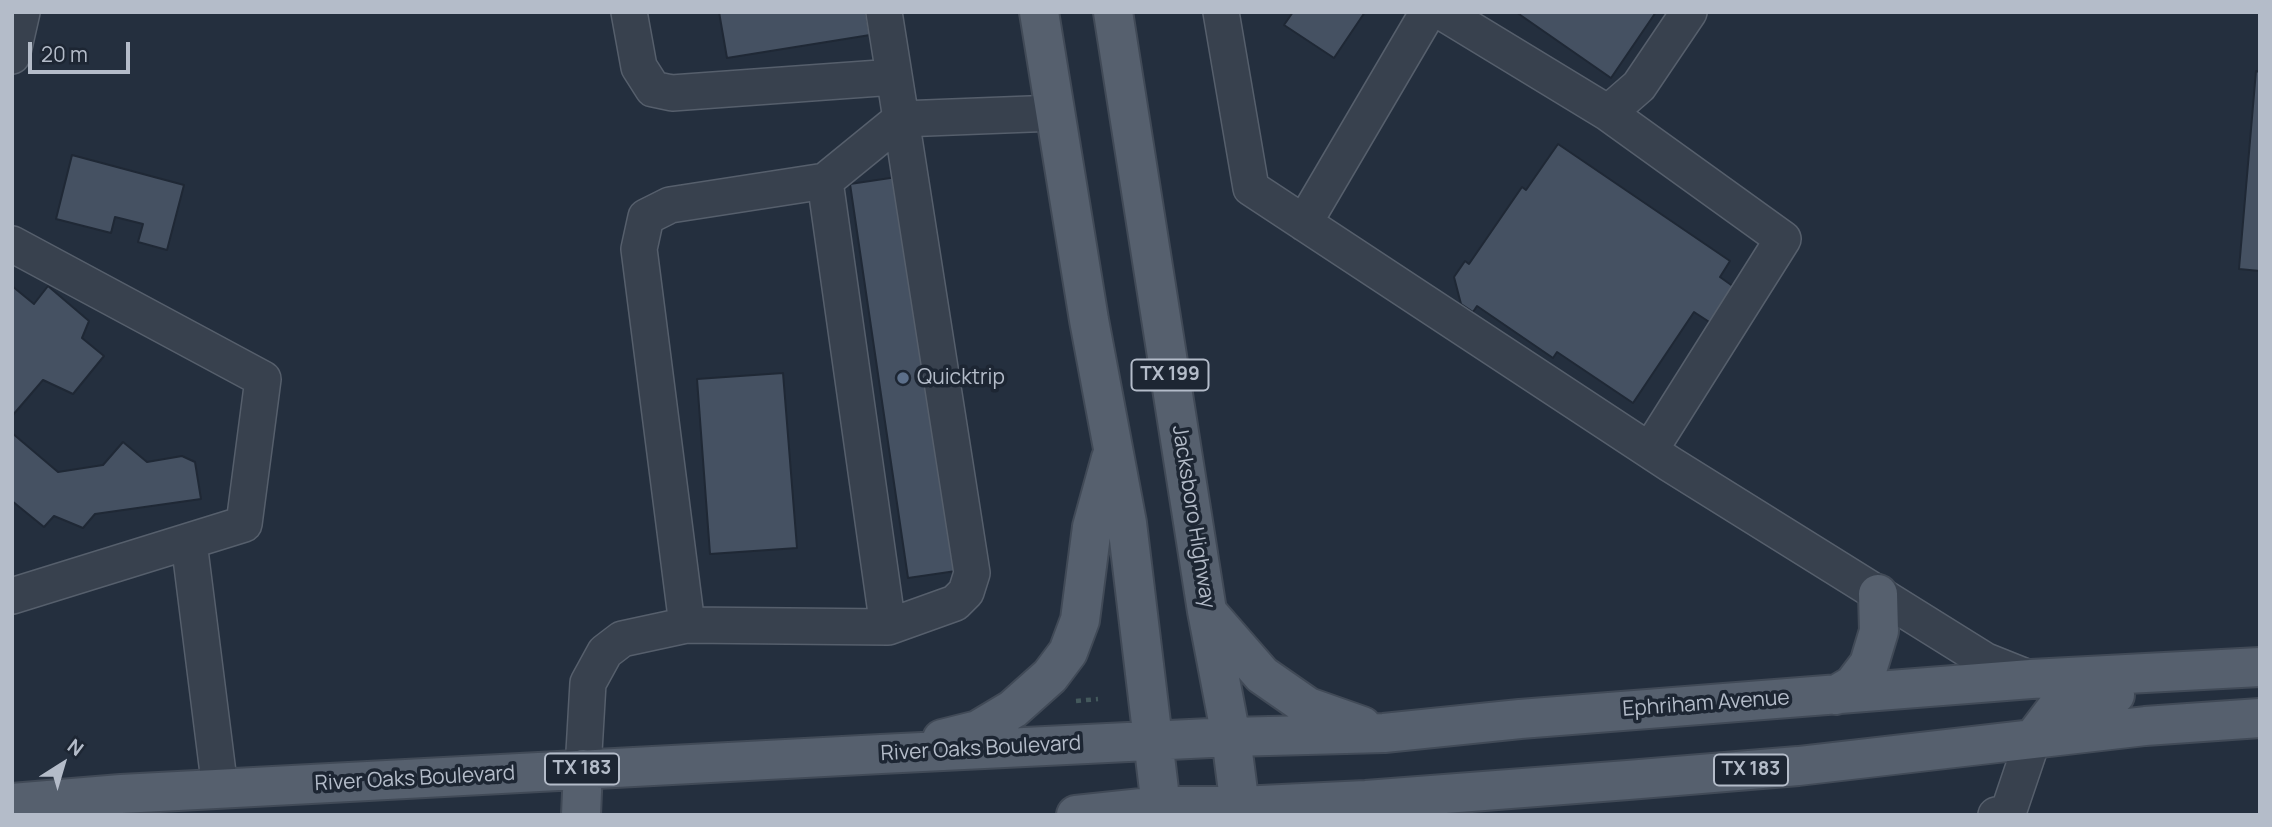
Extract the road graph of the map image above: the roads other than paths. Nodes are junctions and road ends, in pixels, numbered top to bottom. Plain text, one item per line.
1 (22, 12) edge
2 (629, 12) edge
3 (884, 12) edge
4 (1039, 12) edge
5 (1113, 12) edge
6 (1221, 12) edge
7 (1428, 12) edge
8 (1442, 12) edge
9 (1689, 12) edge
10 (12, 57) edge
11 (894, 78) junction
12 (1056, 113) junction
13 (1608, 113) junction
14 (901, 120) junction
15 (825, 181) junction
16 (1304, 223) junction
17 (12, 244) edge
18 (1113, 450) junction
19 (1650, 450) junction
20 (190, 542) junction
21 (1878, 594) junction
22 (12, 596) edge
23 (1207, 611) junction
24 (687, 625) junction
25 (888, 627) junction
26 (2260, 667) edge
27 (2031, 679) junction
28 (2260, 684) edge
29 (1836, 695) junction
30 (2260, 718) edge
31 (1384, 733) junction
32 (1231, 737) junction
33 (2034, 739) junction
34 (1153, 740) junction
35 (881, 754) junction
36 (583, 769) junction
37 (220, 789) junction
38 (12, 803) edge
39 (1355, 807) edge
40 (1240, 810) edge
41 (1161, 811) edge
42 (581, 815) edge
43 (1076, 815) edge
44 (1996, 815) edge

1 - 10 street
2 - 11 street
3 - 11 street
4 - 12 main road, TX 199
5 - 23 main road, Jacksboro Highway / TX 199
6 - 16 street
7 - 16 street
8 - 13 street
9 - 13 street
11 - 14 street
12 - 14 street
12 - 18 main road, TX 199
13 - 19 street
14 - 15 street
14 - 25 street
15 - 24 street
15 - 25 street
16 - 19 street
17 - 20 street
18 - 34 main road, TX 199
18 - 35 main road
19 - 21 street
20 - 22 street
20 - 37 street
21 - 27 street
21 - 29 main road
23 - 31 main road
23 - 32 main road, Jacksboro Highway / TX 199
24 - 25 street
24 - 36 street
26 - 27 main road, Ephriham Avenue / TX 183
27 - 29 main road, Ephriham Avenue / TX 183
28 - 33 main road
29 - 31 main road, Ephriham Avenue / TX 183
30 - 33 main road, TX 183
31 - 32 main road, Ephriham Avenue / TX 183
32 - 34 main road, Ephriham Avenue / TX 183
32 - 40 main road, Jacksboro Highway / TX 199
33 - 39 main road, TX 183
33 - 44 street
34 - 35 main road, River Oaks Boulevard / TX 183
34 - 41 main road, TX 199
35 - 36 main road, River Oaks Boulevard / TX 183
36 - 37 main road, River Oaks Boulevard / TX 183
36 - 42 main road
37 - 38 main road, River Oaks Boulevard / TX 183
39 - 40 main road, TX 183
40 - 41 main road, TX 183
41 - 43 main road, TX 183

